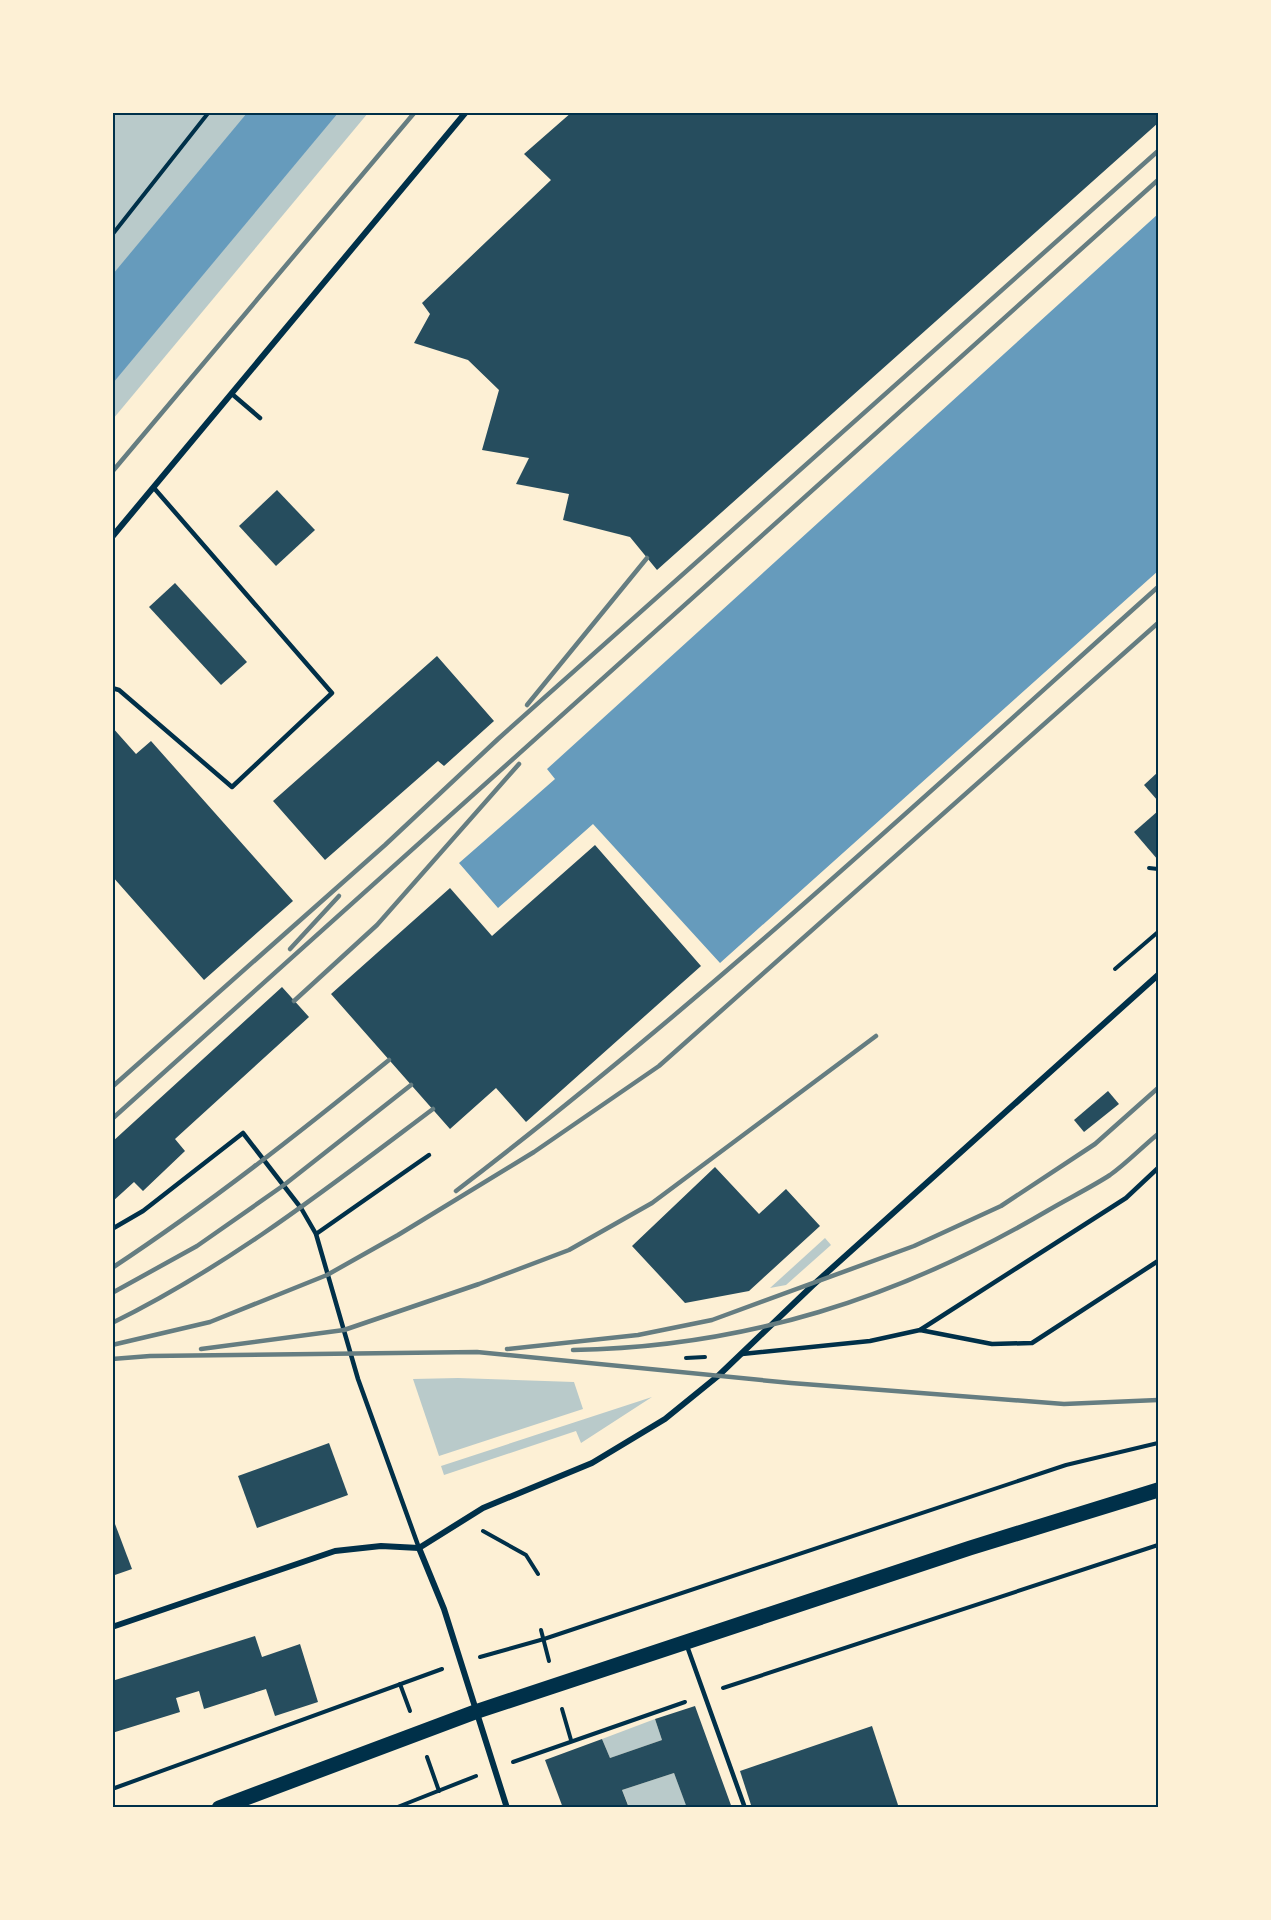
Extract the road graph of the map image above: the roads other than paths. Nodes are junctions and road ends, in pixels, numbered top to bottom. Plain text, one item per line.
1 (466, 112) edge
2 (232, 393) junction
3 (260, 418) dead end
4 (154, 488) junction
5 (112, 537) edge
6 (112, 688) edge
7 (1158, 975) edge
8 (429, 1155) dead end
9 (1158, 1168) edge
10 (112, 1229) edge
11 (316, 1234) junction
12 (1158, 1260) edge
13 (920, 1330) junction
14 (742, 1354) junction
15 (1158, 1490) edge
16 (419, 1548) junction
17 (112, 1627) edge
18 (686, 1643) junction
19 (475, 1712) junction
20 (249, 1802) edge
21 (219, 1808) edge
22 (507, 1808) edge
23 (745, 1808) edge

1 - 2 street
2 - 3 lane
2 - 4 street
4 - 5 street
4 - 6 lane
7 - 14 street
8 - 11 lane
9 - 13 lane
10 - 11 lane
11 - 16 lane
12 - 13 lane
13 - 14 lane
14 - 16 street
15 - 18 main road
16 - 17 street
16 - 19 street
18 - 19 main road
18 - 23 lane
19 - 20 main road
19 - 22 street
20 - 21 main road

